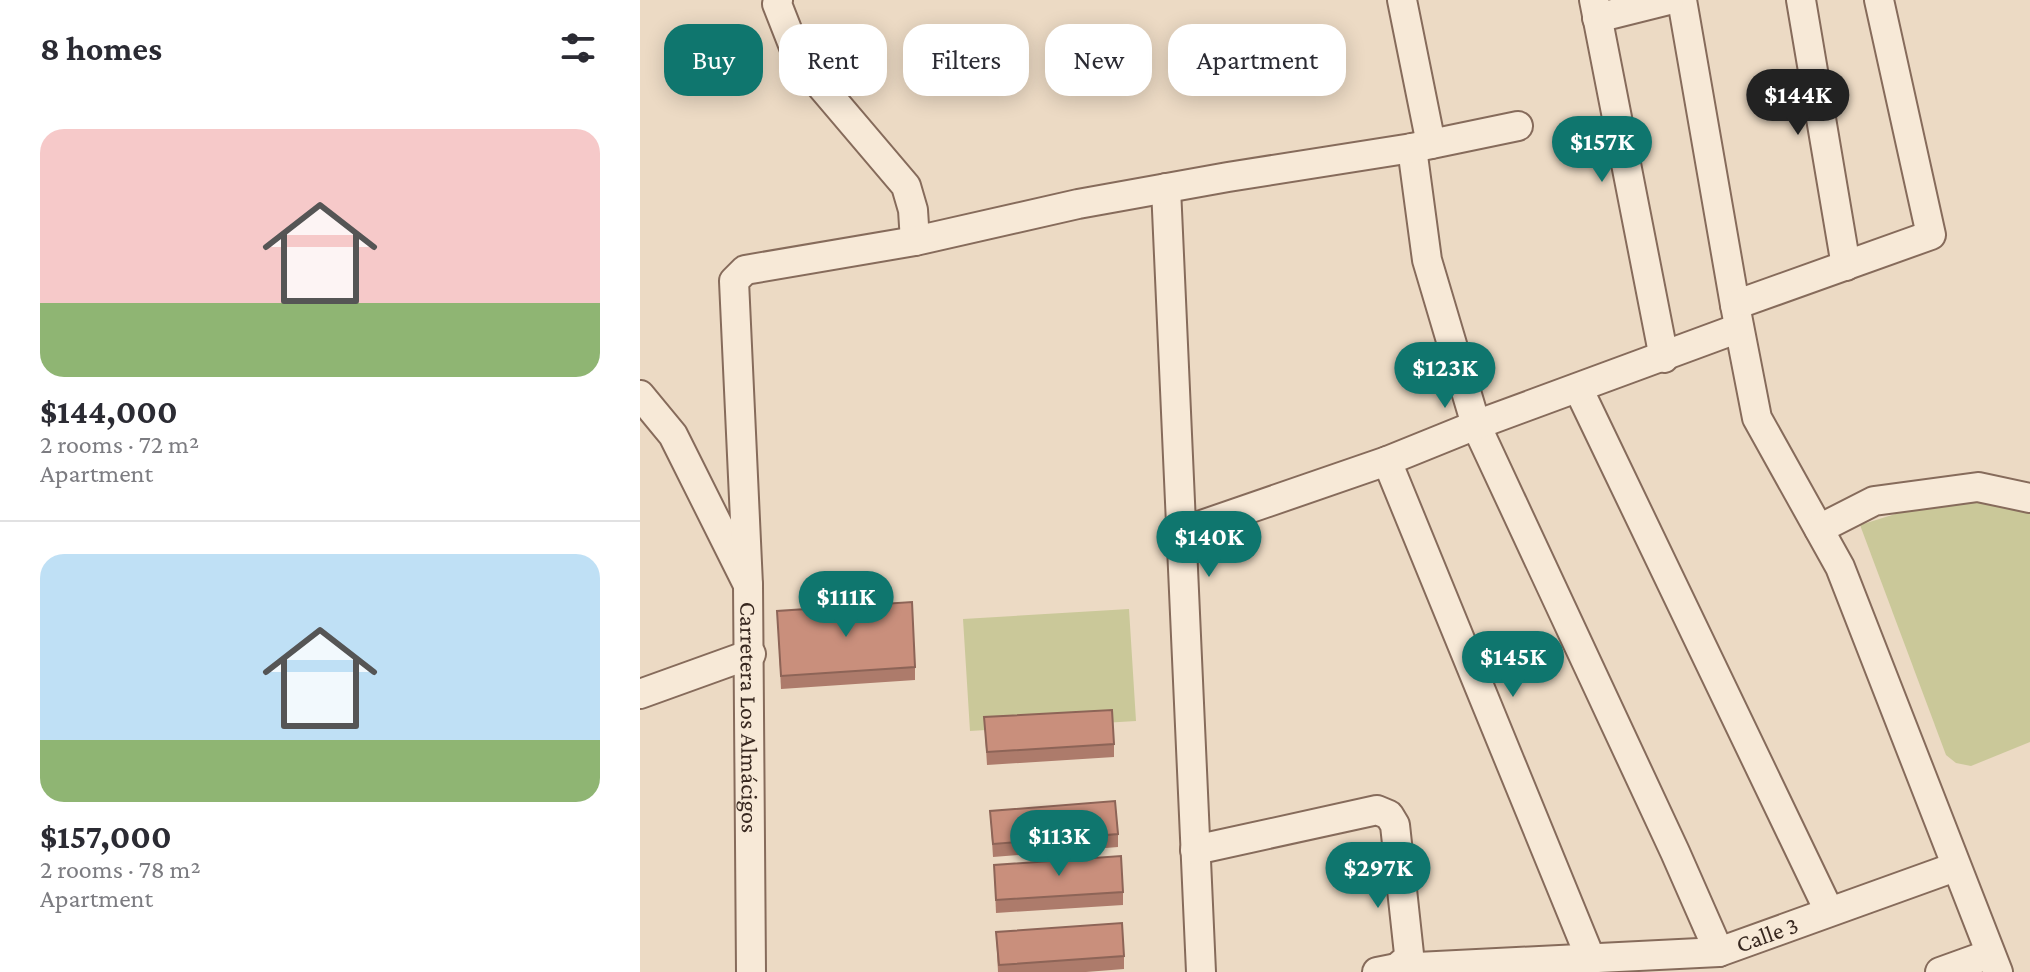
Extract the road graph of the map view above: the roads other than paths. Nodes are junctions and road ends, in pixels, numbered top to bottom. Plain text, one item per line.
1 (778, 0) edge
2 (1402, 0) edge
3 (1669, 0) edge
4 (1682, 0) edge
5 (1801, 0) edge
6 (1879, 0) edge
7 (1596, 9) edge
8 (1518, 126) dead end
9 (1422, 146) junction
10 (1166, 188) junction
11 (915, 241) junction
12 (1846, 266) junction
13 (1737, 317) junction
14 (1664, 358) junction
15 (1578, 388) junction
16 (640, 395) edge
17 (1476, 425) junction
18 (1387, 461) junction
19 (2030, 498) edge
20 (1819, 529) junction
21 (1181, 536) junction
22 (748, 585) junction
23 (751, 654) junction
24 (640, 694) edge
25 (1195, 850) junction
26 (1955, 867) junction
27 (1829, 911) junction
28 (1719, 952) junction
29 (1590, 957) junction
30 (1994, 963) edge
31 (1391, 971) edge
32 (751, 972) edge
33 (1201, 972) edge
34 (1940, 972) edge

1 - 11 street
2 - 9 street
3 - 7 street
4 - 13 street
5 - 12 street
6 - 12 street
7 - 14 street
8 - 9 street
9 - 10 street
9 - 17 street
10 - 11 street
10 - 21 street
11 - 22 street
12 - 13 street
13 - 14 street
13 - 20 street
14 - 15 street
15 - 17 street
15 - 27 street
16 - 22 street, Carretera Los Almácigos
17 - 18 street
17 - 28 street
18 - 21 street
18 - 29 street
19 - 20 street
20 - 26 street
21 - 25 street
22 - 23 street, Carretera Los Almácigos
23 - 24 street
23 - 32 street, Carretera Los Almácigos
25 - 31 street
25 - 33 street
26 - 27 street, Calle 3
26 - 30 street
27 - 28 street, Calle 3
28 - 29 street, Calle 3
29 - 31 street, Calle 3
30 - 34 street

